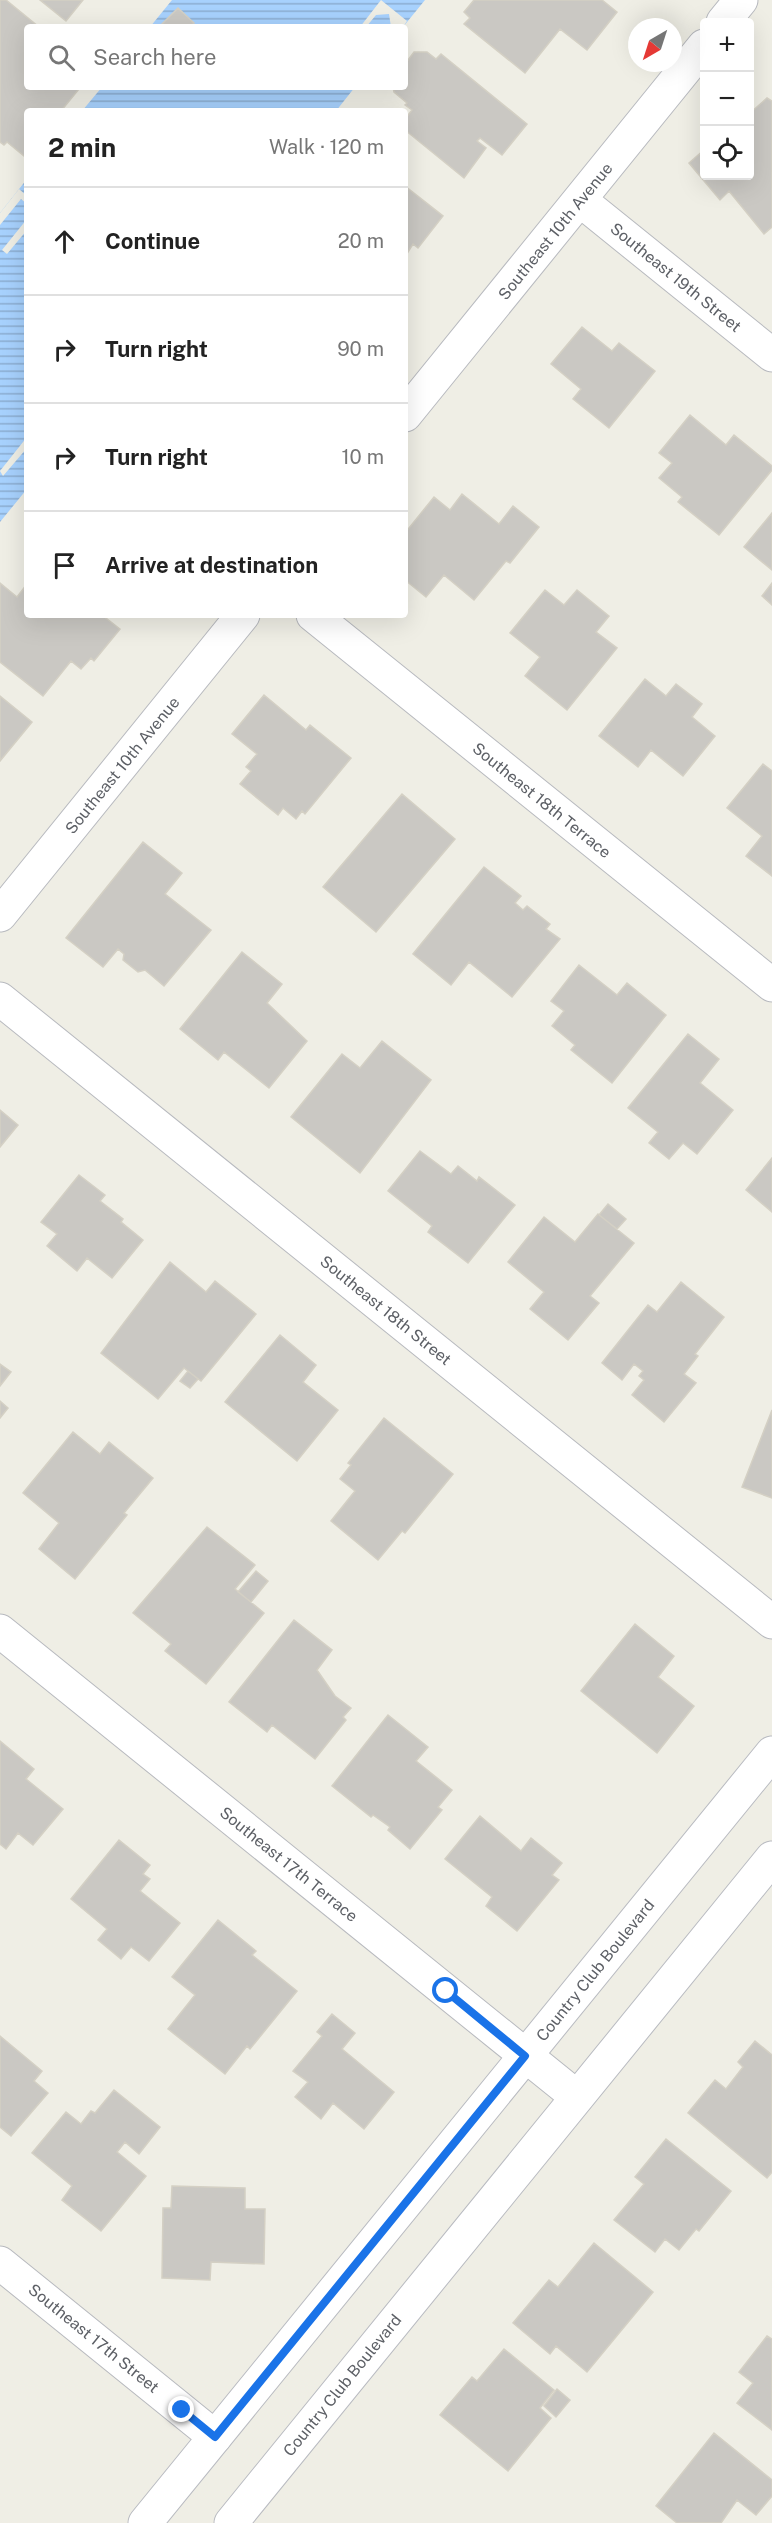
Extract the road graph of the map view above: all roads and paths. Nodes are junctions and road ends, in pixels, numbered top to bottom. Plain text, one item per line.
1 (741, 0) edge
2 (726, 18) edge
3 (700, 52) edge
4 (580, 200) junction
5 (772, 355) edge
6 (408, 412) edge
7 (241, 618) edge
8 (317, 618) edge
9 (0, 915) edge
10 (772, 985) edge
11 (0, 999) edge
12 (772, 1622) edge
13 (0, 1632) edge
14 (772, 1753) edge
15 (772, 1858) edge
16 (525, 2056) junction
17 (577, 2097) junction
18 (0, 2262) edge
19 (215, 2437) junction
20 (145, 2523) edge
21 (231, 2523) edge

1 - 2 street
3 - 4 street, Southeast 10th Avenue
4 - 5 street, Southeast 19th Street
4 - 6 street, Southeast 10th Avenue
7 - 9 street, Southeast 10th Avenue
8 - 10 street, Southeast 18th Terrace
11 - 12 street, Southeast 18th Street
13 - 16 street, Southeast 17th Terrace
14 - 16 street, Country Club Boulevard
15 - 17 street, Country Club Boulevard
16 - 17 street, Southeast 17th Terrace
16 - 19 street, Country Club Boulevard
17 - 21 street, Country Club Boulevard
18 - 19 street, Southeast 17th Street
19 - 20 street, Country Club Boulevard

